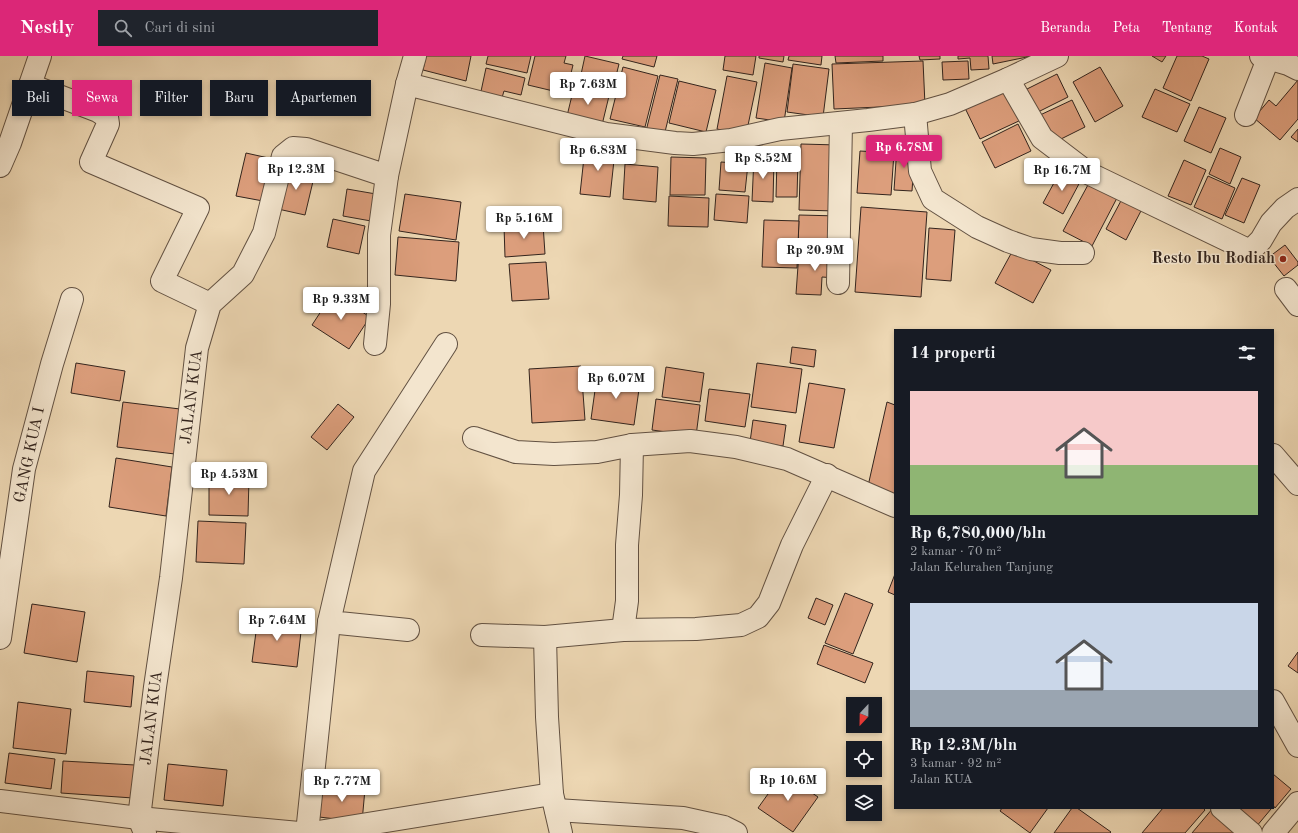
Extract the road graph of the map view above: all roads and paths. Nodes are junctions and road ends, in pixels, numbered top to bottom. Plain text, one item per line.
1 (40, 56) edge
2 (415, 56) edge
3 (1054, 57) edge
4 (1264, 57) edge
5 (1298, 70) edge
6 (32, 80) edge
7 (1008, 80) junction
8 (407, 84) junction
9 (64, 98) edge
10 (915, 114) junction
11 (1246, 115) dead end
12 (19, 116) edge
13 (842, 123) junction
14 (0, 166) edge
15 (387, 176) junction
16 (1298, 199) edge
17 (1083, 253) dead end
18 (838, 283) dead end
19 (72, 299) dead end
20 (210, 304) junction
21 (375, 344) dead end
22 (446, 344) dead end
23 (474, 438) dead end
24 (632, 444) junction
25 (1274, 456) edge
26 (827, 476) junction
27 (1298, 484) edge
28 (894, 506) edge
29 (329, 622) junction
30 (408, 630) dead end
31 (623, 630) junction
32 (482, 635) dead end
33 (545, 637) junction
34 (0, 638) edge
35 (1274, 703) edge
36 (1298, 746) edge
37 (0, 801) edge
38 (554, 802) junction
39 (1298, 803) edge
40 (1223, 809) edge
41 (142, 825) edge
42 (299, 833) edge
43 (307, 833) edge
44 (312, 833) edge
45 (561, 833) edge
46 (736, 833) edge
47 (1251, 833) edge
48 (1273, 833) edge

1 - 6 street
2 - 8 street
3 - 7 street
4 - 5 street
4 - 11 street
7 - 10 street
7 - 16 street
8 - 13 street
8 - 15 street
9 - 20 street
10 - 13 street
10 - 17 street
12 - 14 street
13 - 18 street
15 - 20 street
15 - 21 street
19 - 34 street, GANG KUA I
20 - 41 street, JALAN KUA
22 - 29 street
23 - 24 street
24 - 26 street
24 - 31 street
25 - 27 street
26 - 28 street
26 - 31 street
29 - 30 street
29 - 43 street
31 - 33 street
32 - 33 street
33 - 38 street
35 - 36 street
37 - 41 street
38 - 44 street
38 - 45 street
38 - 46 street
39 - 48 street
40 - 47 street
41 - 42 street

